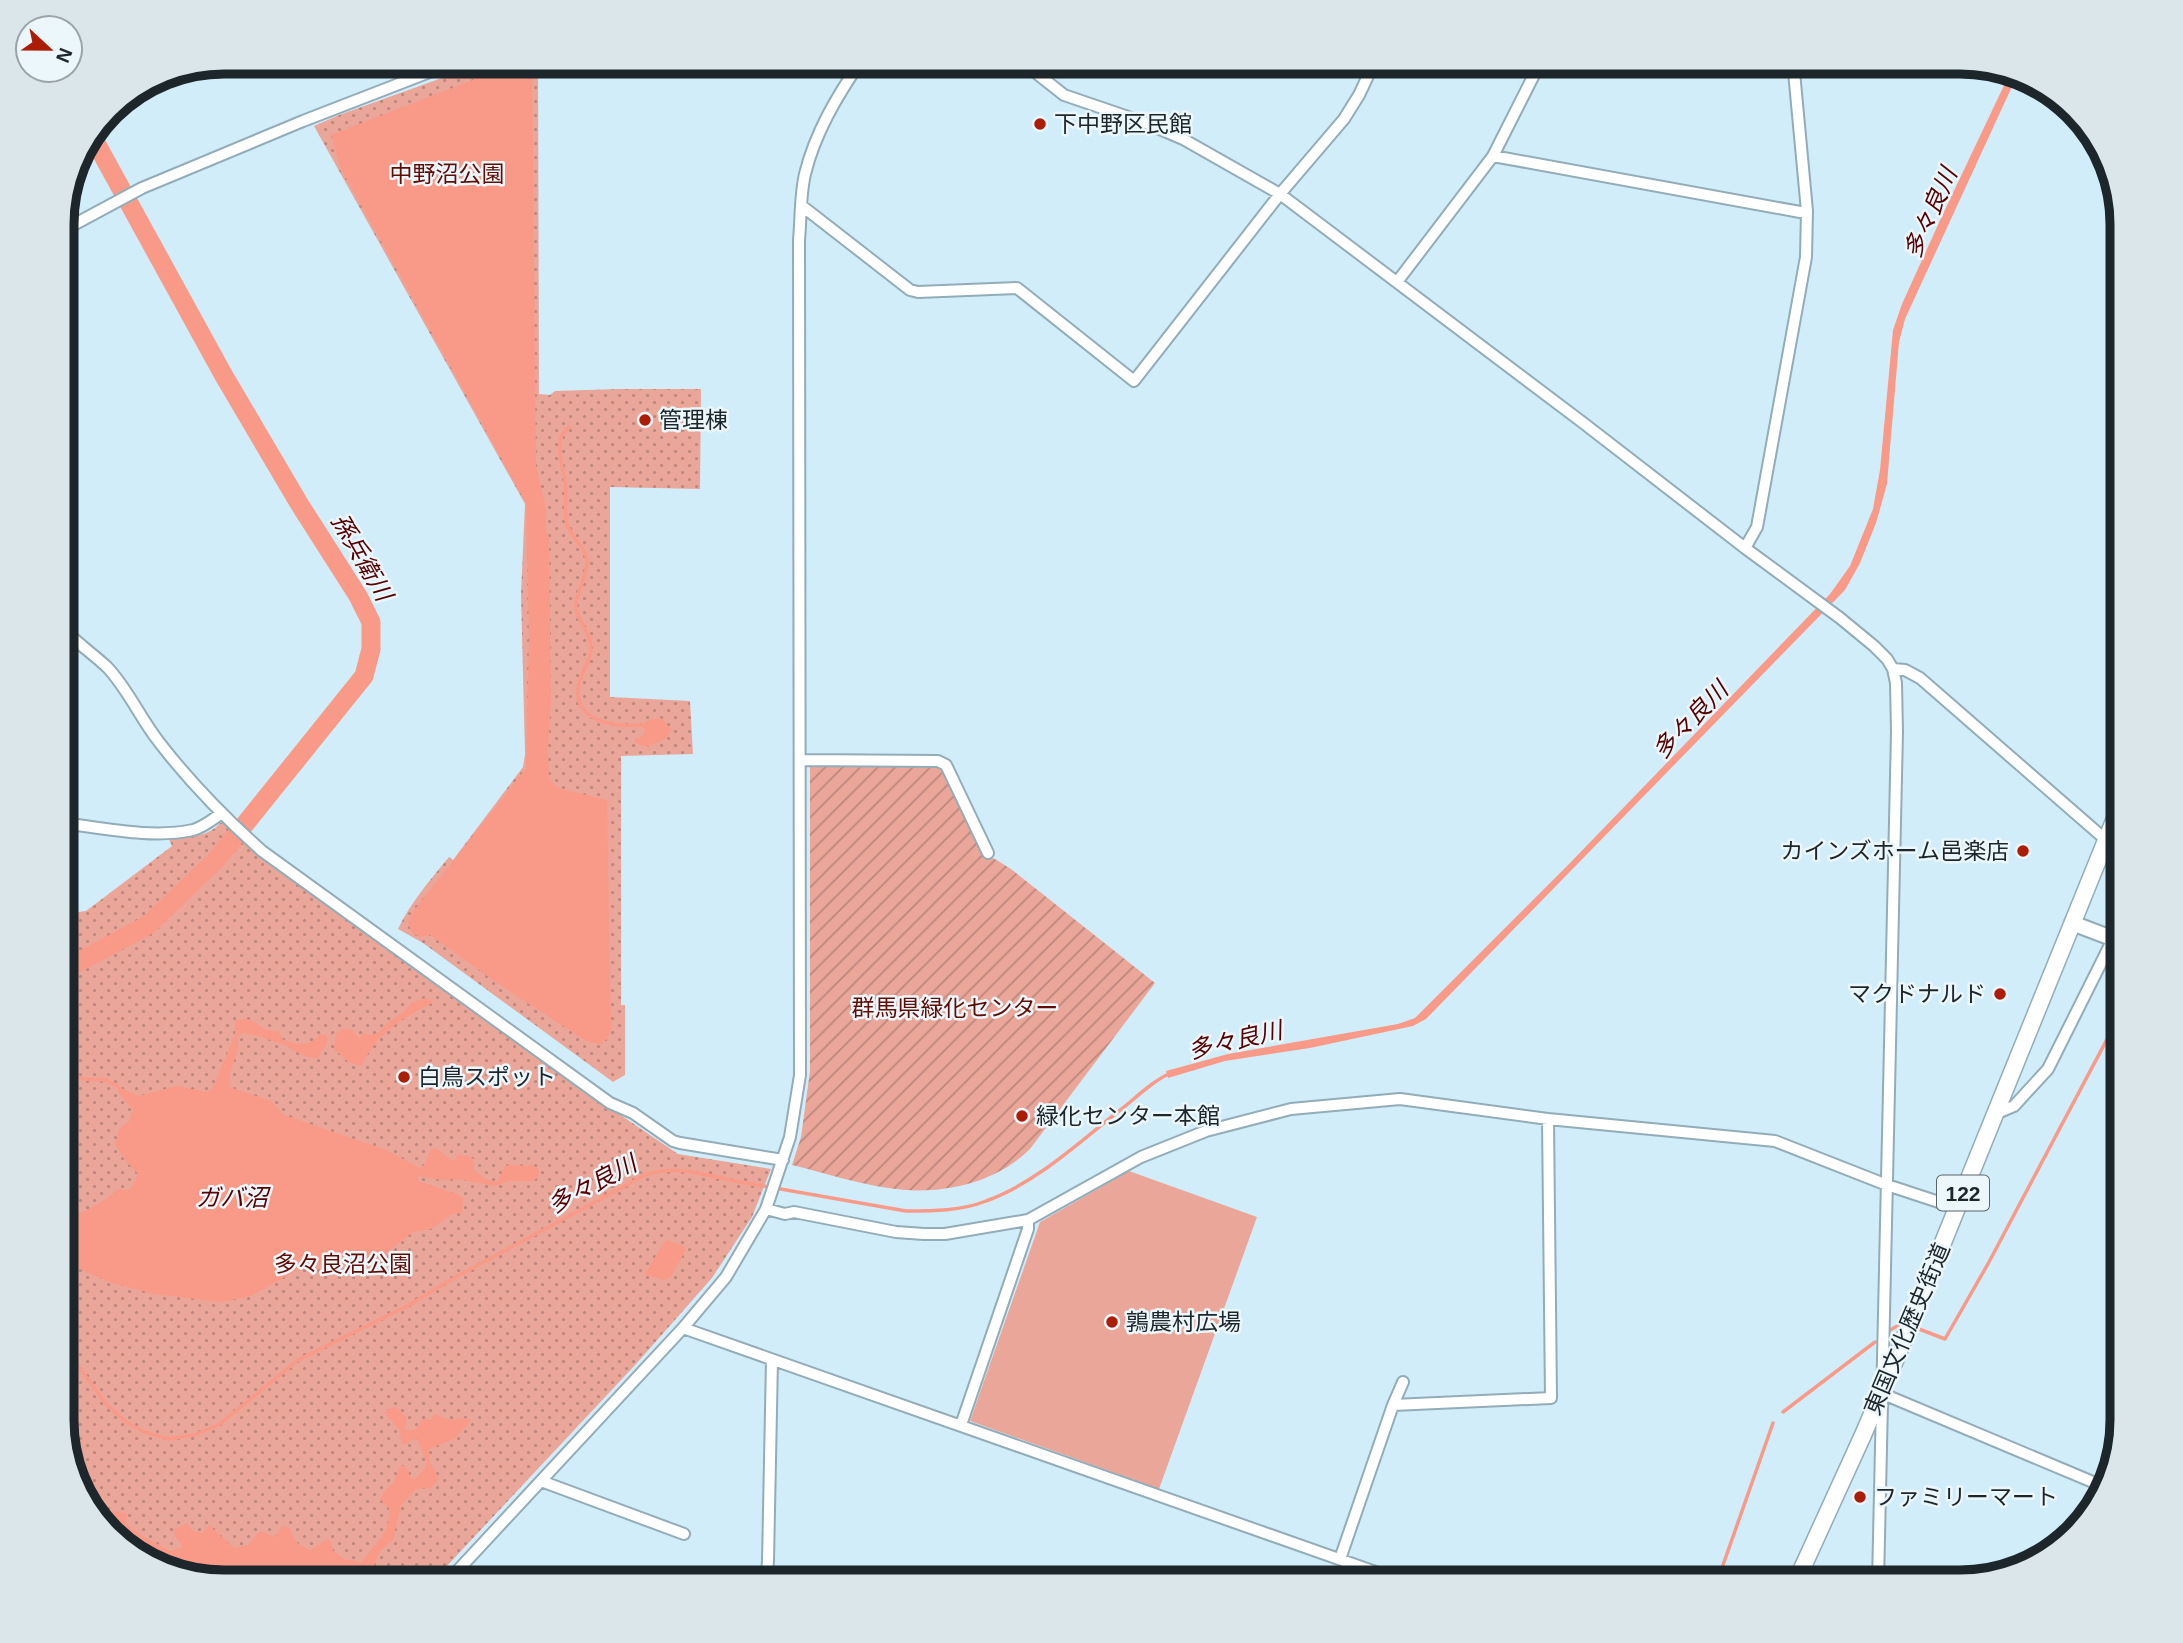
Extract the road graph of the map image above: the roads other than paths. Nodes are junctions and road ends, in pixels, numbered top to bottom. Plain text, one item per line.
1 (424, 74) edge
2 (852, 74) edge
3 (1037, 74) edge
4 (1368, 74) edge
5 (1534, 74) edge
6 (1794, 74) edge
7 (1493, 156) junction
8 (1280, 194) junction
9 (802, 206) junction
10 (1807, 211) junction
11 (74, 224) edge
12 (1397, 282) junction
13 (1745, 548) junction
14 (74, 639) edge
15 (1893, 669) junction
16 (800, 760) junction
17 (225, 816) junction
18 (74, 825) edge
19 (2110, 831) edge
20 (2106, 841) junction
21 (988, 853) dead end
22 (2072, 923) junction
23 (2110, 937) edge
24 (2110, 953) edge
25 (1995, 1114) junction
26 (1548, 1119) junction
27 (783, 1160) junction
28 (1887, 1185) junction
29 (767, 1207) junction
30 (1957, 1208) junction
31 (1028, 1220) junction
32 (683, 1328) junction
33 (772, 1360) junction
34 (1403, 1382) dead end
35 (1882, 1391) junction
36 (1393, 1405) junction
37 (961, 1425) junction
38 (541, 1481) junction
39 (2095, 1483) edge
40 (684, 1534) dead end
41 (1340, 1559) junction
42 (458, 1570) edge
43 (767, 1570) edge
44 (1371, 1570) edge
45 (1801, 1570) edge
46 (1878, 1570) edge

1 - 11 street
2 - 9 street
3 - 8 street
4 - 8 street
5 - 7 street
6 - 10 street
7 - 10 street
7 - 12 street
8 - 9 street
8 - 12 street
9 - 16 street
10 - 13 street
12 - 13 street
13 - 15 street
14 - 17 street
15 - 20 street
15 - 28 street
16 - 21 street
16 - 27 street
17 - 18 street
17 - 27 street
19 - 20 highway, 東国文化歴史街道 / 122
20 - 22 highway, 東国文化歴史街道 / 122
22 - 23 main road
22 - 25 highway, 東国文化歴史街道 / 122
24 - 25 street
25 - 30 highway, 東国文化歴史街道 / 122
26 - 28 street
26 - 31 street
26 - 36 street
27 - 29 street
28 - 30 street
28 - 35 street
29 - 31 street
29 - 32 street
30 - 35 highway, 東国文化歴史街道 / 122
31 - 37 street
32 - 33 street
32 - 38 street
33 - 37 street
33 - 43 street
34 - 36 street
35 - 39 street
35 - 45 highway, 東国文化歴史街道 / 122
35 - 46 street
36 - 41 street
37 - 41 street
38 - 40 street
38 - 42 street
41 - 44 street

